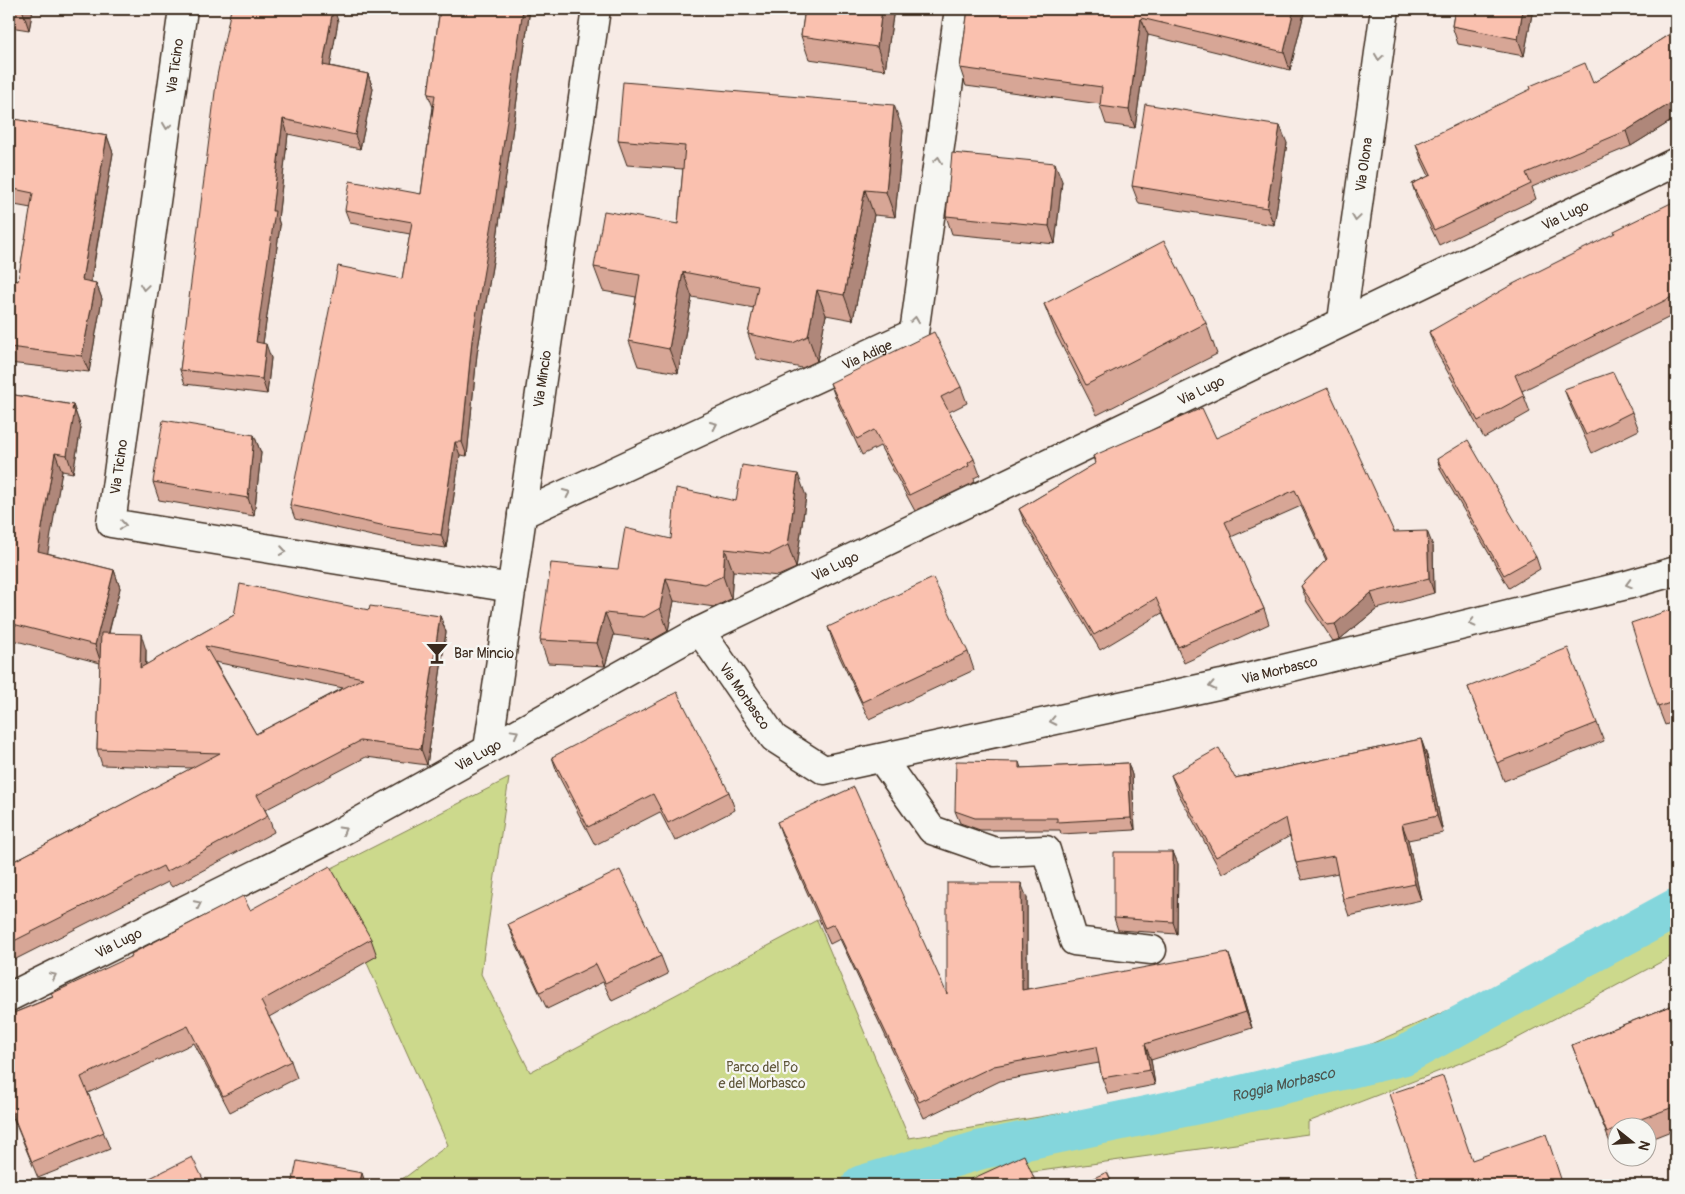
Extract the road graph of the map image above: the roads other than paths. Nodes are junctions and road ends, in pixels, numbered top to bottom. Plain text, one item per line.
1 (183, 9) edge
2 (596, 9) edge
3 (958, 9) edge
4 (1385, 9) edge
5 (1676, 162) edge
6 (1342, 321) junction
7 (522, 514) junction
8 (1676, 571) edge
9 (512, 588) junction
10 (700, 631) junction
11 (488, 748) junction
12 (881, 758) junction
13 (1152, 950) dead end
14 (9, 997) edge

1 -> 9 street, Via Ticino
2 - 7 street, Via Mincio
7 -> 3 street, Via Adige
4 -> 6 street, Via Olona
5 - 6 street, Via Lugo
6 - 10 street, Via Lugo
7 - 9 street, Via Mincio
8 -> 12 street, Via Morbasco
9 - 11 street, Via Mincio
11 -> 10 street, Via Lugo
10 - 12 street, Via Morbasco
14 -> 11 street, Via Lugo
12 - 13 street

